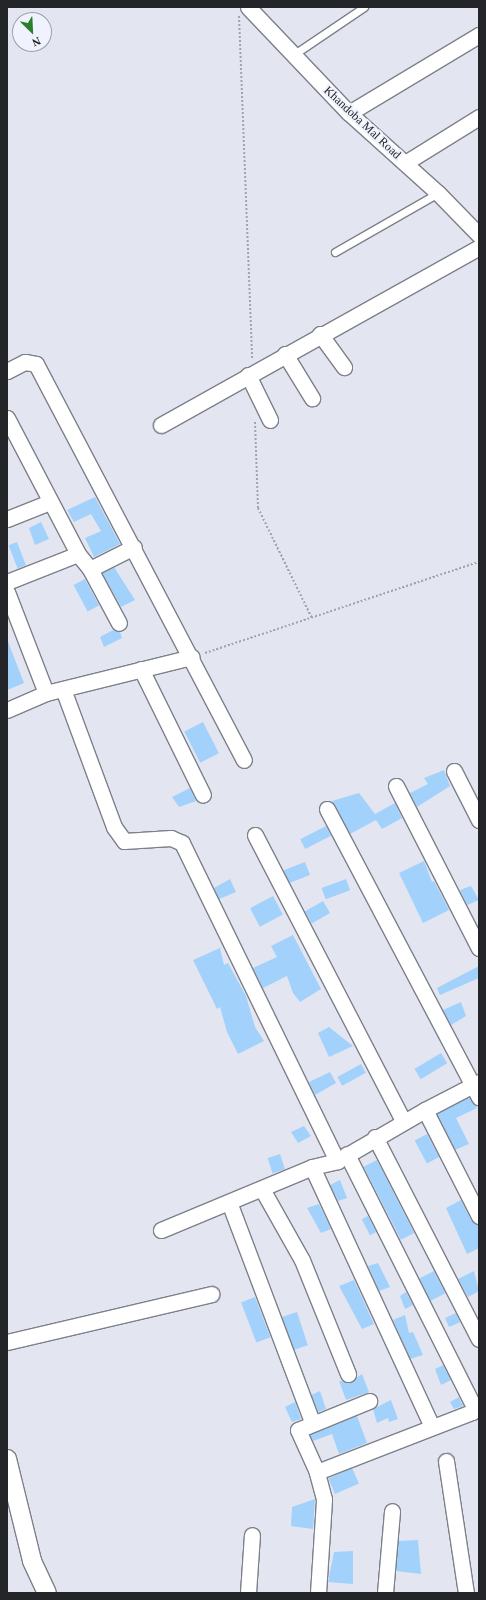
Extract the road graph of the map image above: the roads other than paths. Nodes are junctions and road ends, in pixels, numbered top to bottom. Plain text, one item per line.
1 (364, 7) edge
2 (243, 11) edge
3 (479, 35) edge
4 (292, 55) junction
5 (349, 113) junction
6 (479, 117) edge
7 (405, 163) junction
8 (438, 193) junction
9 (479, 235) edge
10 (479, 247) edge
11 (335, 252) dead end
12 (320, 334) junction
13 (285, 354) junction
14 (8, 367) edge
15 (344, 367) dead end
16 (251, 370) junction
17 (312, 398) dead end
18 (7, 418) edge
19 (270, 420) dead end
20 (161, 425) dead end
21 (50, 502) junction
22 (7, 519) edge
23 (134, 547) junction
24 (78, 554) junction
25 (90, 569) junction
26 (7, 582) edge
27 (7, 592) edge
28 (120, 623) dead end
29 (192, 657) junction
30 (141, 669) junction
31 (63, 690) junction
32 (46, 693) junction
33 (7, 710) edge
34 (244, 760) dead end
35 (454, 772) dead end
36 (396, 786) dead end
37 (203, 795) dead end
38 (327, 810) dead end
39 (479, 820) edge
40 (255, 835) dead end
41 (479, 948) edge
42 (477, 1088) edge
43 (425, 1110) junction
44 (404, 1122) junction
45 (375, 1138) junction
46 (342, 1158) junction
47 (312, 1167) junction
48 (262, 1189) junction
49 (229, 1202) junction
50 (479, 1216) edge
51 (161, 1230) dead end
52 (210, 1294) dead end
53 (479, 1339) edge
54 (7, 1342) edge
55 (348, 1374) dead end
56 (369, 1401) dead end
57 (312, 1422) junction
58 (432, 1427) junction
59 (7, 1459) edge
60 (446, 1461) dead end
61 (317, 1472) junction
62 (392, 1511) dead end
63 (252, 1535) dead end
64 (47, 1593) edge
65 (248, 1593) edge
66 (318, 1593) edge
67 (385, 1593) edge
68 (466, 1593) edge

1 - 4 lane
2 - 4 street, Khandoba Mal Road
3 - 5 street
4 - 5 street, Khandoba Mal Road
5 - 7 street, Khandoba Mal Road
6 - 7 street
7 - 8 street, Khandoba Mal Road
8 - 9 street, Khandoba Mal Road
8 - 11 lane
10 - 12 street
12 - 13 street
12 - 15 street
13 - 16 street
13 - 17 street
14 - 23 street
16 - 19 street
16 - 20 street
18 - 21 street
21 - 22 street
21 - 24 street
23 - 25 street
23 - 29 street
24 - 25 street
24 - 26 street
25 - 28 street
27 - 32 street
29 - 30 street
29 - 34 street
30 - 31 street
30 - 37 street
31 - 32 street
31 - 46 street
32 - 33 street
35 - 39 street
36 - 41 street
38 - 42 street
40 - 44 street
42 - 43 street
43 - 44 street
43 - 50 street
44 - 45 street
45 - 46 street
45 - 53 street
46 - 47 street
46 - 58 street
47 - 48 street
47 - 58 street
48 - 49 street
48 - 55 street
49 - 51 street
49 - 57 street
52 - 54 street
56 - 57 street
57 - 61 street
58 - 61 street
59 - 64 street
60 - 68 street
61 - 66 street
62 - 67 street
63 - 65 street

